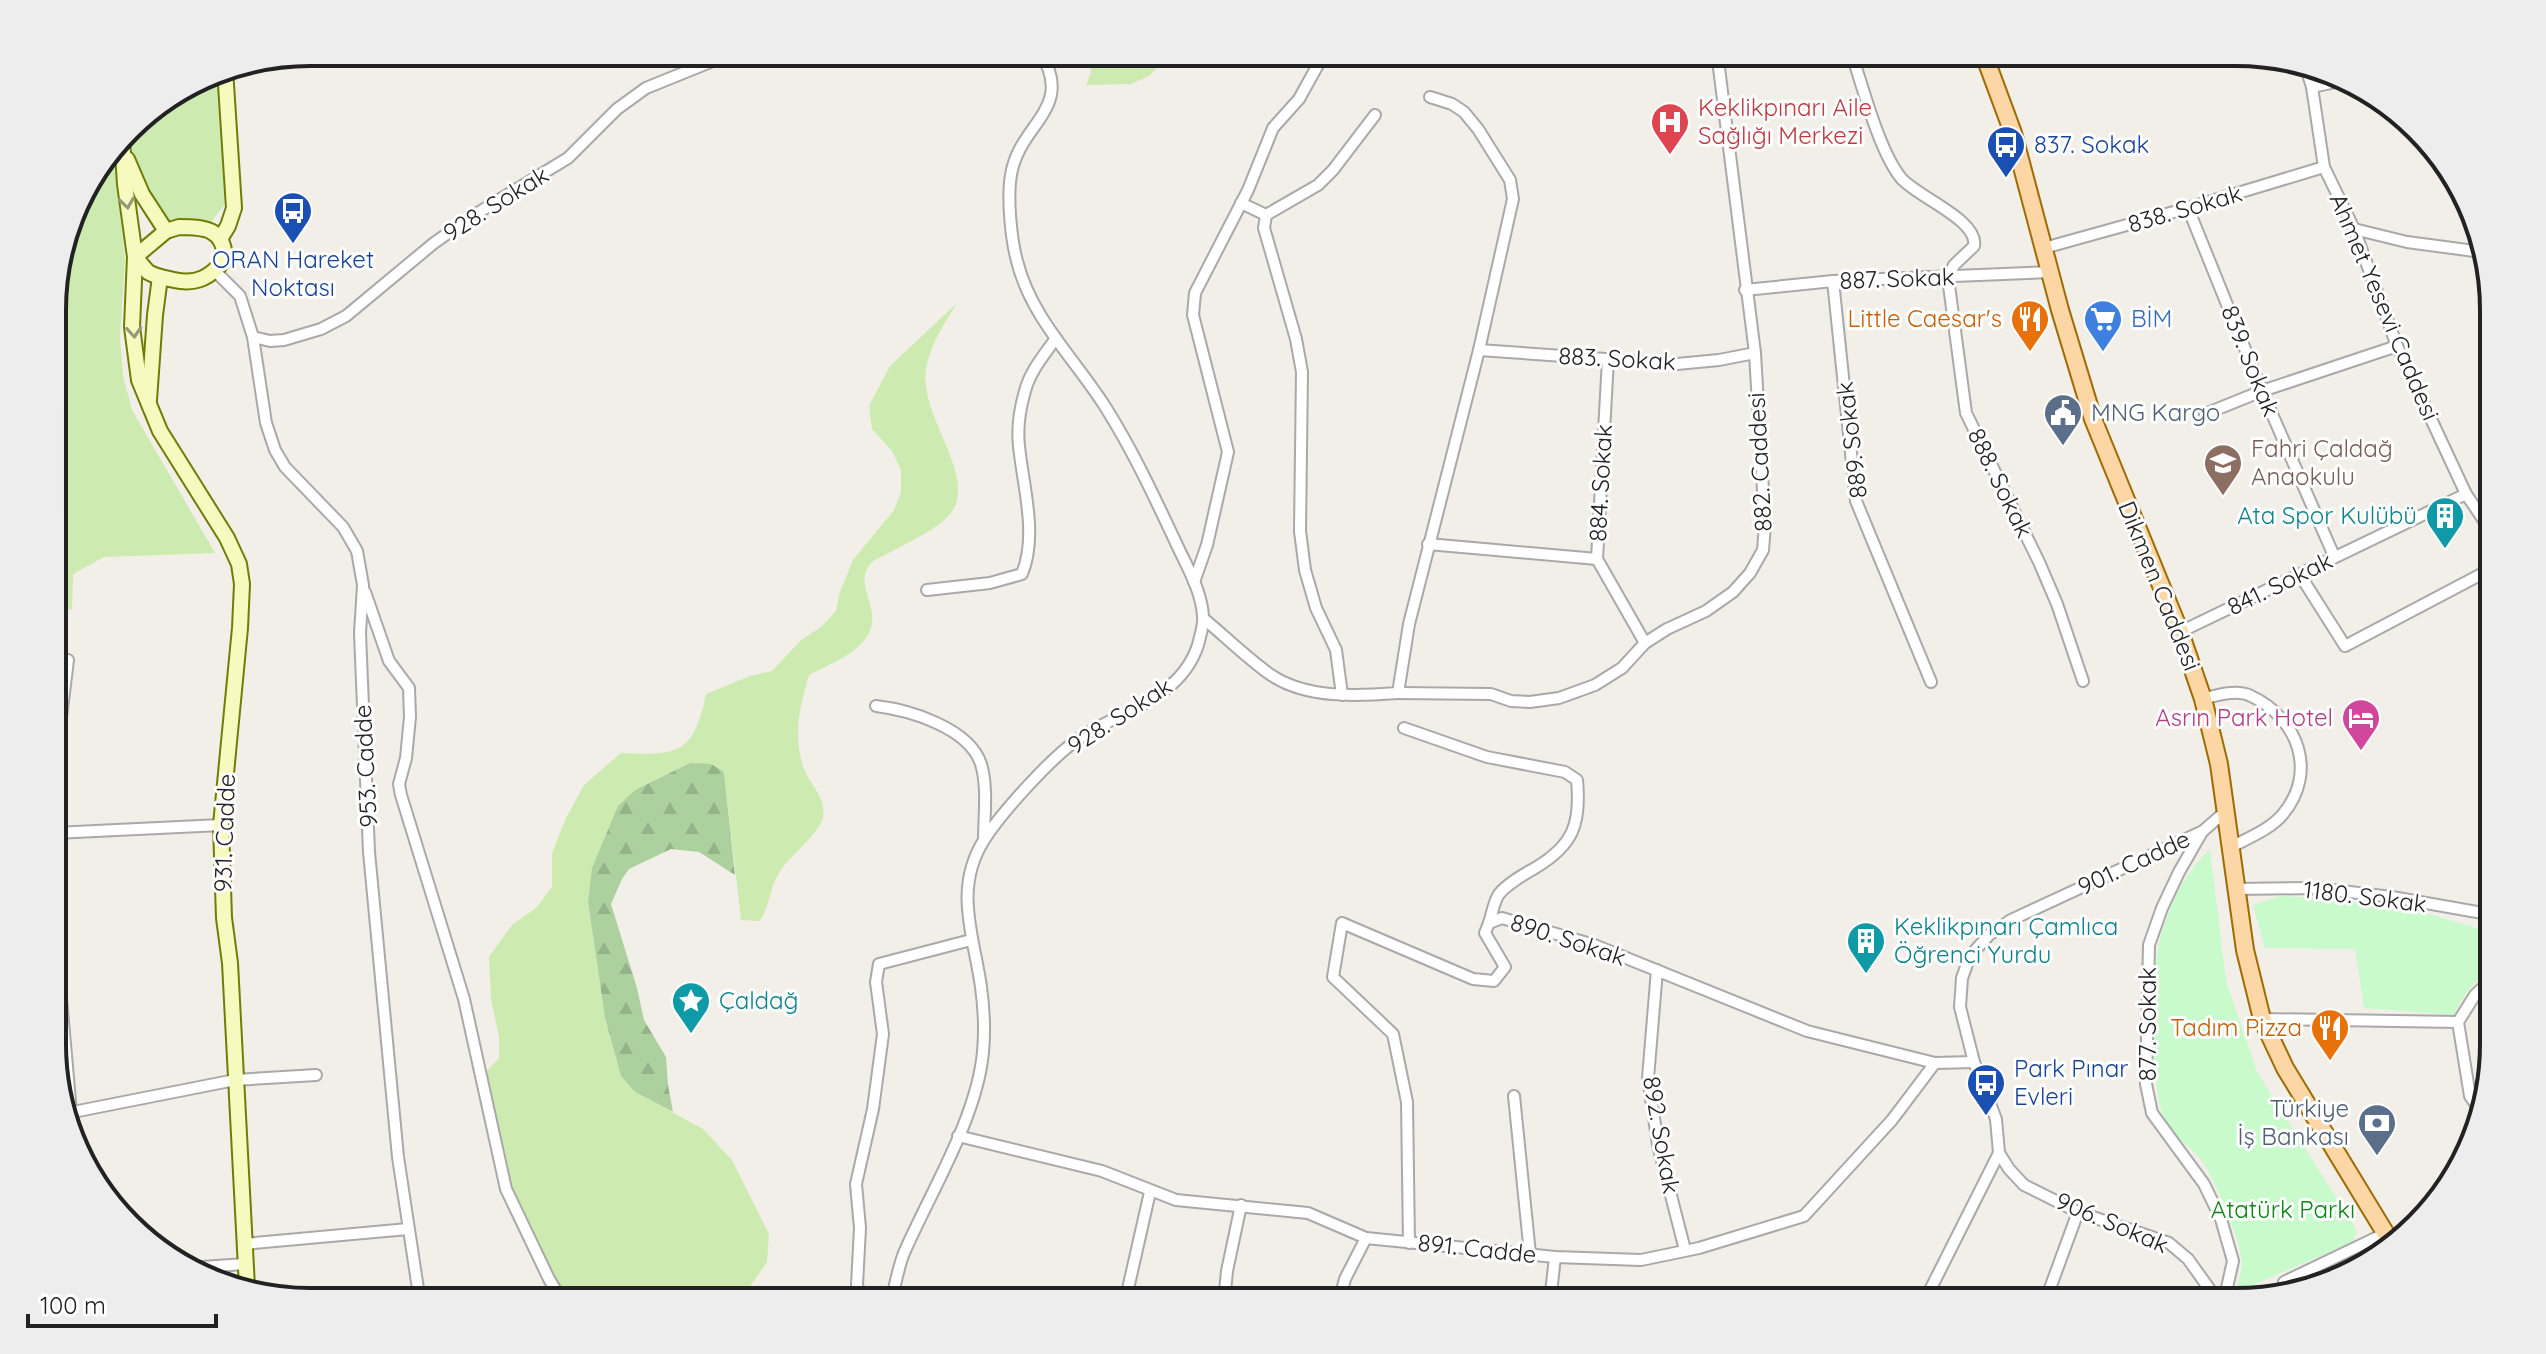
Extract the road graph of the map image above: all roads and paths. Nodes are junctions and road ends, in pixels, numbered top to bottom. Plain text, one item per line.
1 (700, 66) edge
2 (1048, 66) edge
3 (1317, 66) edge
4 (1719, 66) edge
5 (1856, 66) edge
6 (1989, 66) edge
7 (2309, 78) edge
8 (226, 81) edge
9 (2326, 84) edge
10 (2312, 87) junction
11 (1430, 97) dead end
12 (1375, 115) dead end
13 (125, 152) edge
14 (123, 154) edge
15 (2324, 167) junction
16 (1241, 203) junction
17 (2188, 208) junction
18 (1266, 215) junction
19 (2354, 229) junction
20 (166, 231) junction
21 (220, 239) junction
22 (2044, 248) junction
23 (2473, 251) edge
24 (135, 257) junction
25 (215, 271) junction
26 (2050, 272) junction
27 (160, 277) junction
28 (1948, 278) junction
29 (1833, 281) junction
30 (1745, 290) junction
31 (253, 337) junction
32 (1056, 338) junction
33 (2397, 346) junction
34 (1479, 350) junction
35 (1755, 353) junction
36 (1608, 359) junction
37 (2262, 391) junction
38 (149, 404) junction
39 (2205, 414) dead end
40 (2466, 494) junction
41 (2480, 515) edge
42 (1428, 544) junction
43 (2334, 556) junction
44 (1597, 559) junction
45 (2300, 575) junction
46 (2480, 575) edge
47 (1194, 582) junction
48 (363, 585) junction
49 (927, 590) dead end
50 (1204, 619) junction
51 (2180, 632) junction
52 (1645, 643) junction
53 (2083, 681) dead end
54 (1931, 682) dead end
55 (1398, 693) junction
56 (1342, 695) junction
57 (2203, 699) junction
58 (876, 706) dead end
59 (1404, 728) dead end
60 (2226, 811) junction
61 (221, 825) junction
62 (2203, 831) junction
63 (66, 832) edge
64 (984, 839) junction
65 (2231, 847) junction
66 (2236, 889) junction
67 (2480, 913) edge
68 (1489, 923) junction
69 (971, 940) junction
70 (1657, 970) junction
71 (2480, 990) edge
72 (2262, 1019) junction
73 (2458, 1022) junction
74 (1974, 1062) junction
75 (1935, 1063) junction
76 (316, 1075) dead end
77 (235, 1080) junction
78 (1514, 1096) dead end
79 (2473, 1101) edge
80 (75, 1111) edge
81 (958, 1136) junction
82 (1999, 1153) junction
83 (1150, 1192) junction
84 (1241, 1205) junction
85 (2078, 1212) junction
86 (408, 1229) junction
87 (2387, 1235) edge
88 (1366, 1238) junction
89 (1409, 1243) junction
90 (244, 1244) junction
91 (2375, 1244) edge
92 (1685, 1250) junction
93 (1530, 1254) junction
94 (1555, 1257) junction
95 (245, 1264) junction
96 (211, 1266) edge
97 (246, 1279) edge
98 (2284, 1282) dead end
99 (2206, 1285) edge
100 (1343, 1287) edge
101 (1552, 1287) edge
102 (1931, 1287) edge
103 (2050, 1287) edge
104 (2225, 1287) edge
105 (418, 1288) edge
106 (554, 1288) edge
107 (858, 1288) edge
108 (894, 1288) edge
109 (1128, 1288) edge
110 (1225, 1288) edge

1 - 31 street, 928. Sokak
2 - 32 street
3 - 16 street
4 - 30 street, 882. Caddesi
5 - 28 street
6 - 22 main road, Dikmen Caddesi
7 - 10 street, Ahmet Yesevi Caddesi
8 - 21 main road
9 - 10 street
10 - 15 street, Ahmet Yesevi Caddesi
11 - 34 street
12 - 18 street
13 - 20 main road
14 -> 24 main road, 931. Cadde
15 - 17 street, 838. Sokak
15 - 19 street, Ahmet Yesevi Caddesi
16 - 18 street
16 - 47 street
17 - 22 street, 838. Sokak
17 - 37 street, 839. Sokak
18 - 56 street
19 - 23 street
19 - 33 street, Ahmet Yesevi Caddesi
20 - 21 main road
20 - 24 main road
21 - 25 main road
22 - 26 main road, Dikmen Caddesi
24 - 27 main road
24 -> 38 main road, 931. Cadde
25 - 27 main road
25 - 31 street, 953. Cadde
26 - 28 street, 887. Sokak
26 - 51 main road, Dikmen Caddesi
27 - 38 main road, 931. Cadde
28 - 29 street, 887. Sokak
28 - 53 street, 888. Sokak
29 - 30 street, 887. Sokak
29 - 54 street, 889. Sokak
30 - 35 street, 882. Caddesi
31 - 48 street, 953. Cadde
32 - 47 street
32 - 49 street
33 - 37 street
33 - 40 street, Ahmet Yesevi Caddesi
34 - 36 street, 883. Sokak
34 - 42 street
35 - 36 street, 883. Sokak
35 - 52 street, 882. Caddesi
36 - 44 street, 884. Sokak
37 - 39 street
37 - 43 street, 839. Sokak
38 - 61 main road, 931. Cadde
40 - 41 street, Ahmet Yesevi Caddesi
40 - 43 street, 841. Sokak
42 - 44 street
42 - 55 street
43 - 45 street, 841. Sokak
44 - 52 street, 884. Sokak
45 - 46 street
45 - 51 street, 841. Sokak
47 - 50 street
48 - 86 street, 953. Cadde
48 - 106 street
50 - 56 street, 882. Caddesi
50 - 64 street, 928. Sokak
51 - 57 main road, Dikmen Caddesi
52 - 55 street, 882. Caddesi
55 - 56 street, 882. Caddesi
57 - 60 main road, Dikmen Caddesi
57 - 65 street
58 - 64 street
59 - 68 street
60 - 62 street, 901. Cadde
60 - 65 main road, Dikmen Caddesi
61 - 63 street
61 - 77 main road, 931. Cadde
62 - 74 street, 901. Cadde
62 - 104 street, 877. Sokak
64 - 69 street, 928. Sokak
65 - 66 main road, Dikmen Caddesi
66 - 67 street, 1180. Sokak
66 - 72 main road, Dikmen Caddesi
68 - 70 street, 890. Sokak
68 - 89 street, 890. Sokak
69 - 81 street, 928. Sokak
69 - 107 street
70 - 75 street, 890. Sokak
70 - 92 street, 892. Sokak
71 - 73 street
72 - 73 street
72 - 87 main road, Dikmen Caddesi
73 - 79 street
74 - 75 street, 890. Sokak
74 - 82 street, 901. Cadde
75 - 92 street, 891. Cadde
76 - 77 street
77 - 80 street
77 - 90 main road, 931. Cadde
78 - 93 street
81 - 83 street, 891. Cadde
81 - 108 street, 928. Sokak
82 - 85 street, 906. Sokak
82 - 102 street
83 - 84 street, 891. Cadde
83 - 109 street
84 - 88 street, 891. Cadde
84 - 110 street
85 - 99 street, 906. Sokak
85 - 103 street
86 - 90 street
86 - 105 street, 953. Cadde
88 - 89 street, 891. Cadde
88 - 100 street
89 - 93 street, 891. Cadde
90 - 95 main road, 931. Cadde
91 - 98 street
92 - 94 street, 891. Cadde
93 - 94 street, 891. Cadde
94 - 101 street
95 - 96 street
95 - 97 main road, 931. Cadde

